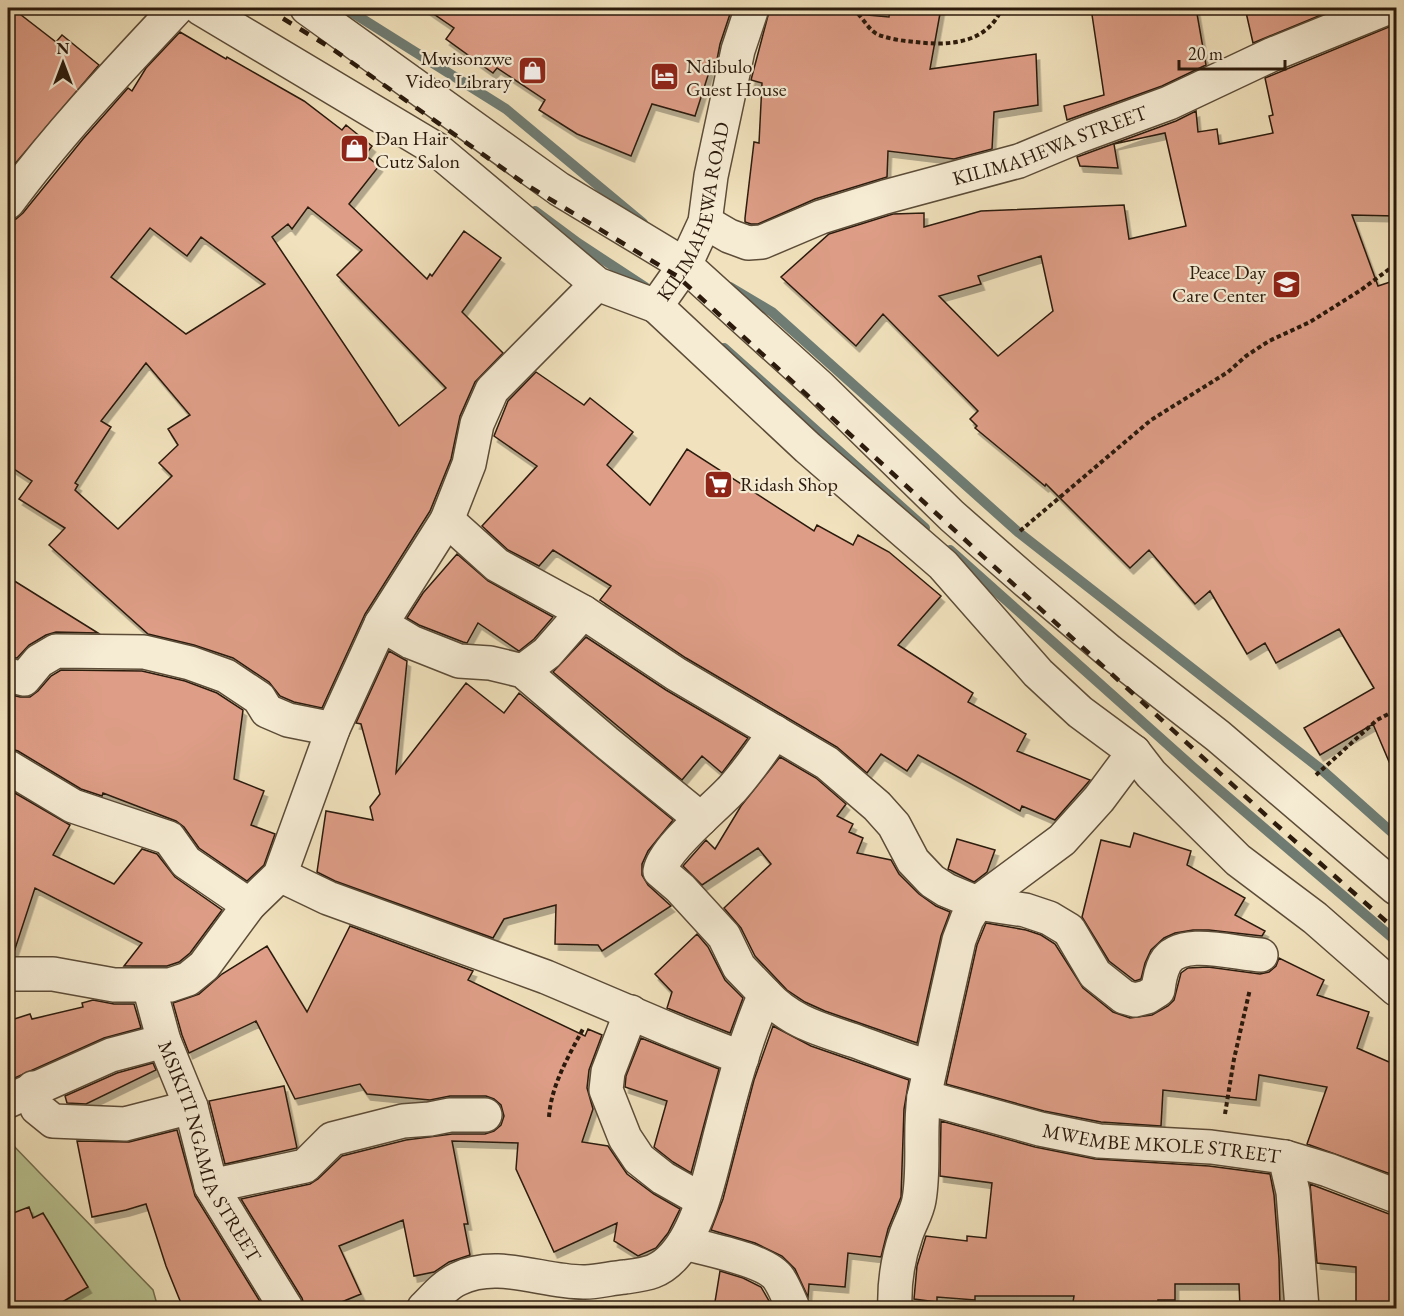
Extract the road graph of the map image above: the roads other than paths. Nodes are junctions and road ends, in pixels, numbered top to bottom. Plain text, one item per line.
1 (177, 8) edge
2 (200, 8) edge
3 (307, 8) edge
4 (752, 8) edge
5 (1387, 8) edge
6 (8, 202) edge
7 (705, 222) junction
8 (685, 266) junction
9 (597, 284) junction
10 (656, 306) junction
11 (447, 520) junction
12 (583, 612) junction
13 (381, 624) junction
14 (523, 671) junction
15 (8, 675) edge
16 (333, 729) junction
17 (775, 732) junction
18 (1134, 752) junction
19 (8, 767) edge
20 (701, 819) junction
21 (280, 875) junction
22 (1396, 888) edge
23 (977, 903) junction
24 (249, 906) junction
25 (1261, 955) road end
26 (8, 974) edge
27 (149, 986) junction
28 (1396, 989) edge
29 (765, 994) junction
30 (630, 1012) junction
31 (164, 1041) junction
32 (742, 1058) junction
33 (927, 1082) junction
34 (20, 1095) edge
35 (190, 1107) junction
36 (485, 1115) dead end
37 (1285, 1156) junction
38 (211, 1186) junction
39 (1396, 1196) edge
40 (702, 1200) junction
41 (684, 1243) junction
42 (286, 1308) edge
43 (424, 1308) edge
44 (793, 1308) edge
45 (895, 1308) edge
46 (1302, 1308) edge

1 - 6 street
2 - 9 street
3 - 8 street
4 - 7 street, KILIMAHEWA ROAD
5 - 7 street, KILIMAHEWA STREET
7 - 8 street, KILIMAHEWA ROAD
8 - 10 street, KILIMAHEWA ROAD
8 - 22 street
9 - 10 street
9 - 11 street
10 - 18 street
11 - 12 street
11 - 13 street
12 - 14 street
12 - 17 street
13 - 14 street
13 - 16 street
14 - 20 street
15 - 16 street
16 - 21 street
17 - 20 street
17 - 23 street
18 - 23 street
18 - 28 street
19 - 24 street
20 - 29 street, MWEMBE MKOLE STREET
21 - 24 street
21 - 30 street
23 - 25 street
23 - 33 street
24 - 27 street
26 - 27 street
27 - 31 street, MSIKITI NGAMIA STREET
29 - 32 street
29 - 33 street, MWEMBE MKOLE STREET
30 - 32 street
30 - 40 street
31 - 34 street
31 - 35 street, MSIKITI NGAMIA STREET
32 - 40 street
33 - 37 street, MWEMBE MKOLE STREET
33 - 45 street
34 - 35 street
35 - 38 street, MSIKITI NGAMIA STREET
36 - 38 street
37 - 39 street, MWEMBE MKOLE STREET
37 - 46 street
38 - 42 street, MSIKITI NGAMIA STREET
40 - 41 street
41 - 43 street
41 - 44 street

